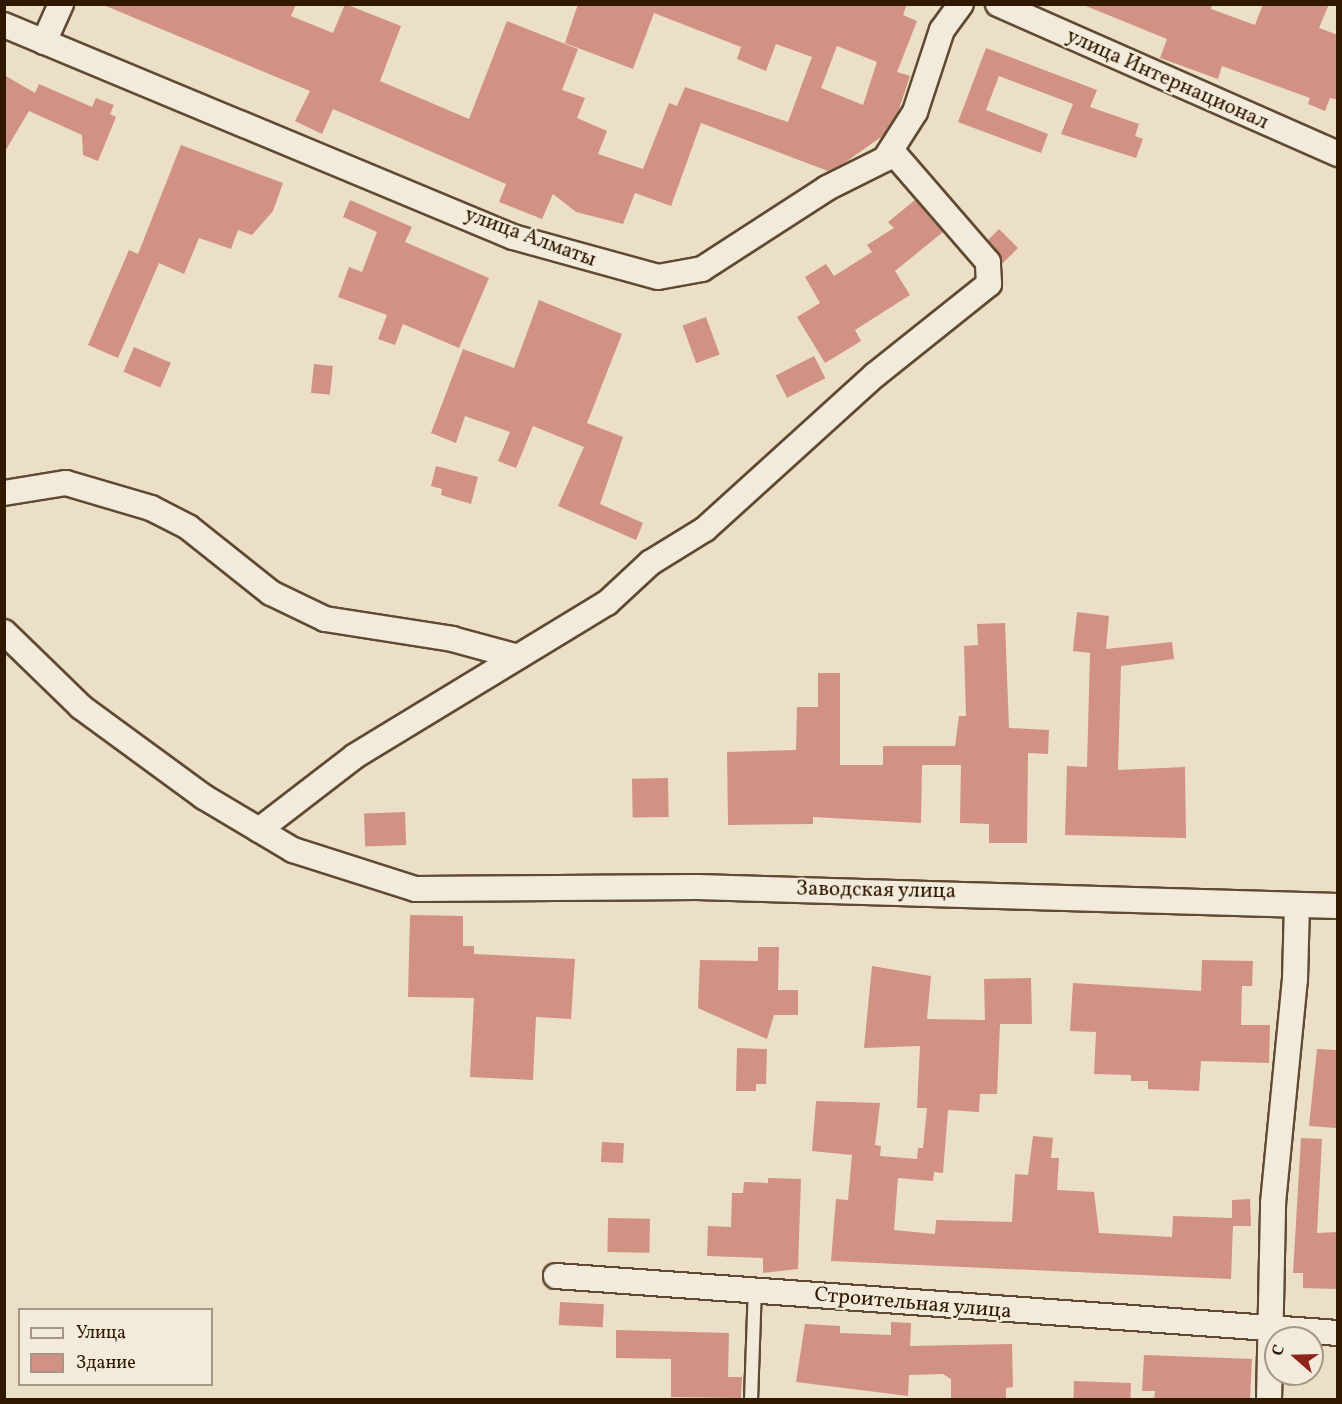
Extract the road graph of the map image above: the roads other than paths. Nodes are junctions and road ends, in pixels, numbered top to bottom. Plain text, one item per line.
1 (61, 4) edge
2 (961, 4) edge
3 (998, 4) edge
4 (4, 25) edge
5 (44, 42) junction
6 (891, 150) junction
7 (1338, 154) edge
8 (4, 494) edge
9 (4, 632) edge
10 (518, 657) junction
11 (259, 830) junction
12 (1297, 905) junction
13 (1338, 906) edge
14 (556, 1276) dead end
15 (755, 1288) junction
16 (1270, 1326) edge
17 (1264, 1330) edge
18 (751, 1400) edge

1 - 5 street
2 - 6 street, улица Алматы
3 - 7 street, улица Интернационал
4 - 5 street, улица Алматы
5 - 6 street, улица Алматы
6 - 10 street
8 - 10 street
9 - 11 street, Заводская улица
10 - 11 street
11 - 12 street, Заводская улица
12 - 13 street, Заводская улица
12 - 16 street
14 - 15 street, Строительная улица
15 - 17 street, Строительная улица
15 - 18 lane

